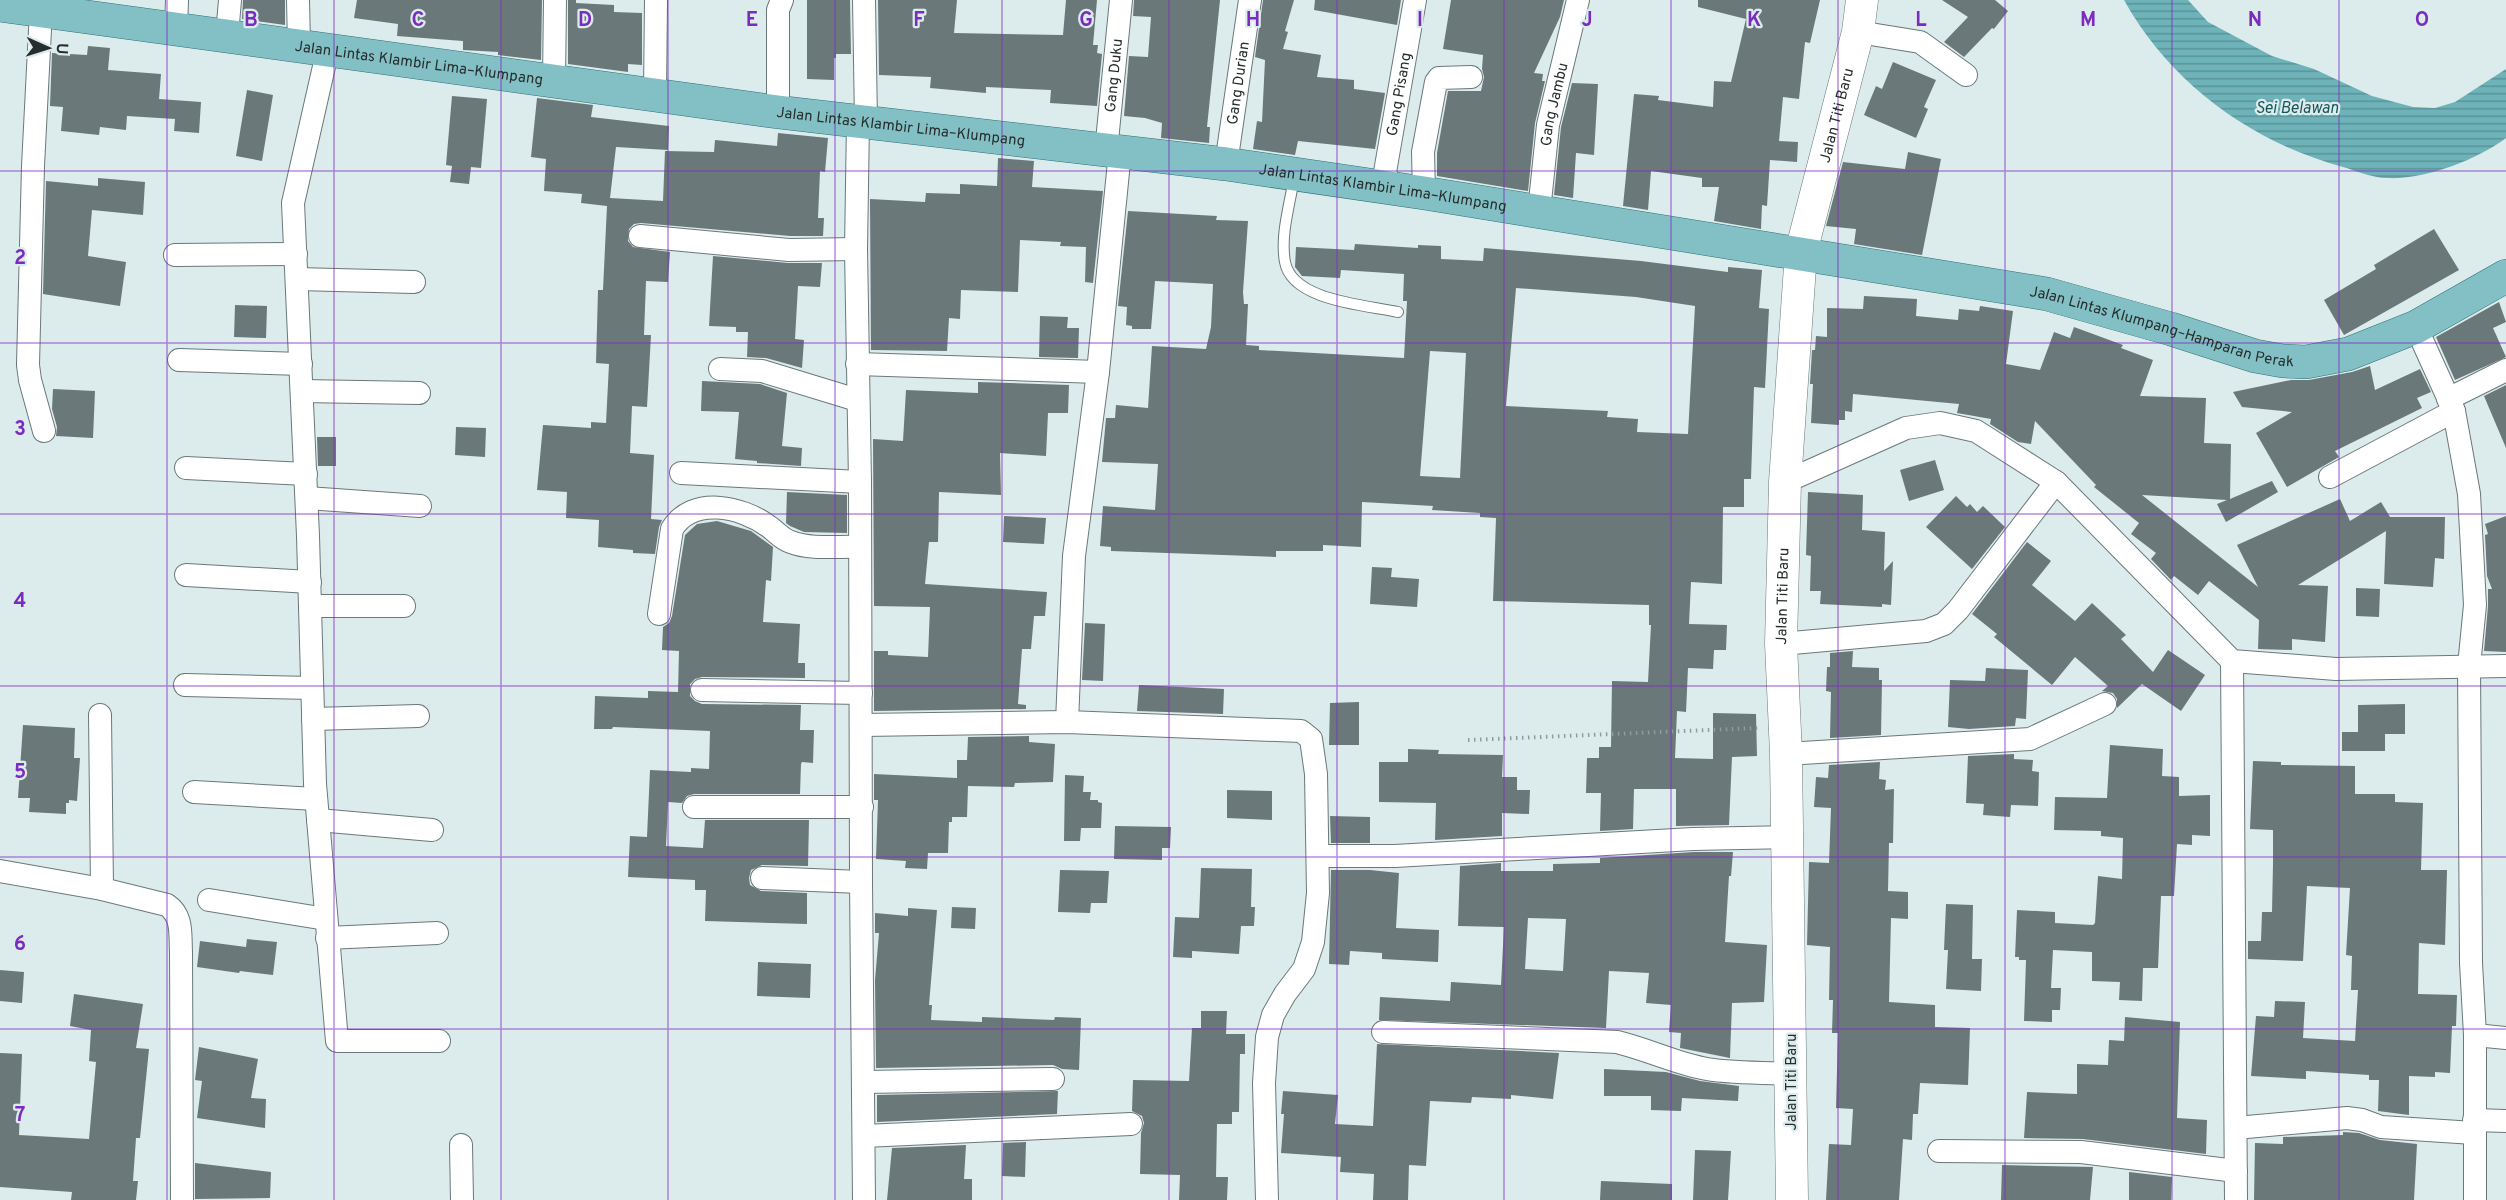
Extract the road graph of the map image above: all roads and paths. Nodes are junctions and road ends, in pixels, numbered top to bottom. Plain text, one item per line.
1 (230, 0) edge
2 (298, 0) edge
3 (555, 0) edge
4 (656, 0) edge
5 (782, 0) edge
6 (864, 0) edge
7 (1121, 0) edge
8 (1250, 0) edge
9 (1415, 0) edge
10 (1578, 0) edge
11 (1862, 0) edge
12 (0, 5) edge
13 (92, 9) edge
14 (41, 10) junction
15 (177, 14) edge
16 (1858, 32) junction
17 (227, 35) junction
18 (313, 47) junction
19 (1966, 75) dead end
20 (1471, 77) dead end
21 (554, 80) junction
22 (655, 93) junction
23 (778, 112) junction
24 (862, 122) junction
25 (1113, 152) junction
26 (1226, 165) junction
27 (1294, 174) junction
28 (1391, 188) junction
29 (1424, 193) junction
30 (1539, 211) junction
31 (640, 236) dead end
32 (856, 249) junction
33 (1801, 252) junction
34 (296, 254) junction
35 (175, 255) dead end
36 (2506, 276) edge
37 (297, 279) junction
38 (414, 282) dead end
39 (1398, 312) dead end
40 (2416, 327) junction
41 (179, 360) dead end
42 (301, 364) junction
43 (857, 364) junction
44 (720, 369) dead end
45 (2506, 370) edge
46 (1098, 372) junction
47 (302, 391) junction
48 (419, 393) dead end
49 (857, 400) junction
50 (2451, 405) junction
51 (44, 431) dead end
52 (186, 468) dead end
53 (681, 473) dead end
54 (306, 474) junction
55 (2330, 477) dead end
56 (860, 482) junction
57 (1785, 482) junction
58 (2056, 482) junction
59 (307, 498) junction
60 (420, 506) dead end
61 (860, 546) junction
62 (186, 575) dead end
63 (310, 582) junction
64 (310, 606) junction
65 (404, 606) dead end
66 (659, 614) dead end
67 (1781, 644) junction
68 (2232, 661) junction
69 (2469, 666) junction
70 (2506, 666) edge
71 (185, 685) dead end
72 (312, 688) junction
73 (702, 690) dead end
74 (861, 693) junction
75 (2105, 705) dead end
76 (100, 715) dead end
77 (418, 717) dead end
78 (313, 719) junction
79 (1067, 722) junction
80 (862, 725) junction
81 (1468, 740) dead end
82 (1786, 741) junction
83 (194, 792) dead end
84 (694, 807) dead end
85 (862, 807) junction
86 (317, 810) junction
87 (432, 830) dead end
88 (1788, 837) junction
89 (1318, 856) junction
90 (0, 871) edge
91 (762, 878) dead end
92 (861, 882) junction
93 (102, 890) junction
94 (209, 900) dead end
95 (327, 929) junction
96 (437, 933) dead end
97 (1383, 1032) dead end
98 (2475, 1035) junction
99 (2506, 1038) edge
100 (439, 1041) dead end
101 (1792, 1074) junction
102 (1053, 1079) dead end
103 (863, 1082) junction
104 (2506, 1121) edge
105 (1131, 1124) dead end
106 (2474, 1127) junction
107 (2236, 1128) junction
108 (864, 1136) junction
109 (461, 1145) dead end
110 (1939, 1151) dead end
111 (2236, 1171) junction
112 (182, 1200) edge
113 (462, 1200) edge
114 (864, 1200) edge
115 (1267, 1200) edge
116 (1792, 1200) edge
117 (2236, 1200) edge
118 (2475, 1200) edge

1 - 17 street
2 - 18 street
3 - 21 street
4 - 22 street
5 - 23 street
6 - 24 street
7 - 25 street, Gang Duku
8 - 26 street, Gang Durian
9 - 28 street, Gang Pisang
10 - 30 street, Gang Jambu
11 - 16 street, Jalan Titi Baru
12 - 14 main road, Jalan Lintas Klambir Lima–Klumpang
13 - 14 main road, Jalan Lintas Klambir Lima–Klumpang
13 - 15 main road, Jalan Lintas Klambir Lima–Klumpang
14 - 51 street
15 - 17 main road, Jalan Lintas Klambir Lima–Klumpang
16 - 19 street
16 - 33 street, Jalan Titi Baru
17 - 18 main road, Jalan Lintas Klambir Lima–Klumpang
18 - 21 main road, Jalan Lintas Klambir Lima–Klumpang
18 - 34 street
20 - 29 street
21 - 22 main road, Jalan Lintas Klambir Lima–Klumpang
22 - 23 main road, Jalan Lintas Klambir Lima–Klumpang
23 - 24 main road, Jalan Lintas Klambir Lima–Klumpang
24 - 25 main road, Jalan Lintas Klambir Lima–Klumpang
24 - 32 street
25 - 26 main road, Jalan Lintas Klambir Lima–Klumpang
25 - 46 street, Gang Duku
26 - 27 main road, Jalan Lintas Klambir Lima–Klumpang
27 - 28 main road, Jalan Lintas Klambir Lima–Klumpang
27 - 39 lane
28 - 29 main road, Jalan Lintas Klambir Lima–Klumpang
29 - 30 main road, Jalan Lintas Klambir Lima–Klumpang
30 - 33 main road, Jalan Lintas Klambir Lima–Klumpang
31 - 32 street
32 - 43 street
33 - 40 main road, Jalan Lintas Klumpang–Hamparan Perak
33 - 57 street, Jalan Titi Baru
34 - 35 street
34 - 37 street
36 - 40 main road, Jalan Lintas Klumpang–Hamparan Perak
37 - 38 street
37 - 42 street
40 - 50 street
41 - 42 street
42 - 47 street
43 - 46 street
43 - 49 street
44 - 49 street
45 - 50 street
46 - 79 street, Gang Duku
47 - 48 street
47 - 54 street
49 - 56 street
50 - 55 street
50 - 69 street
52 - 54 street
53 - 56 street
54 - 59 street
56 - 61 street
57 - 58 street
57 - 67 street, Jalan Titi Baru
58 - 67 street
58 - 68 street
59 - 60 street
59 - 63 street
61 - 66 street
61 - 74 street
62 - 63 street
63 - 64 street
64 - 65 street
64 - 72 street
67 - 82 street, Jalan Titi Baru
68 - 69 street
68 - 107 street
69 - 70 street
69 - 98 street
71 - 72 street
72 - 78 street
73 - 74 street
74 - 80 street
75 - 82 street
76 - 93 street
77 - 78 street
78 - 86 street
79 - 80 street
79 - 89 street
80 - 85 street
81 - 82 path
82 - 88 street, Jalan Titi Baru
83 - 86 street
84 - 85 street
85 - 92 street
86 - 87 street
86 - 95 street
88 - 89 street
88 - 101 street, Jalan Titi Baru
89 - 115 street
90 - 93 street
91 - 92 street
92 - 103 street
93 - 112 street
94 - 95 street
95 - 96 street
95 - 100 street
97 - 101 street
98 - 99 street
98 - 106 street
101 - 116 street, Jalan Titi Baru
102 - 103 street
103 - 108 street
104 - 106 street
105 - 108 street
106 - 107 street
106 - 118 street
107 - 111 street
108 - 114 street
109 - 113 street
110 - 111 street
111 - 117 street

